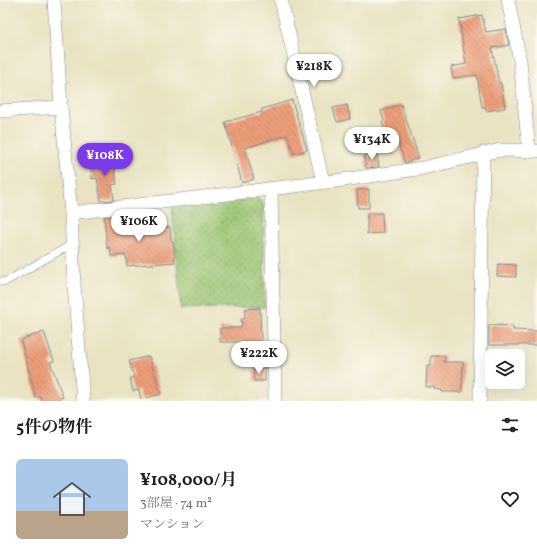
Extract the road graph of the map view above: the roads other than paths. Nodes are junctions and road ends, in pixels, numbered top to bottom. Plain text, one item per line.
1 (54, 0) edge
2 (281, 0) edge
3 (508, 0) edge
4 (61, 108) junction
5 (0, 111) edge
6 (533, 151) edge
7 (483, 153) junction
8 (323, 182) junction
9 (271, 188) junction
10 (71, 213) junction
11 (72, 244) junction
12 (0, 281) edge
13 (83, 401) edge
14 (275, 401) edge
15 (480, 401) edge

1 - 4 street
2 - 8 street
3 - 6 street
4 - 5 street
4 - 10 street
6 - 7 street
7 - 8 street
7 - 15 street
8 - 9 street
9 - 10 street
9 - 14 street
10 - 11 street
11 - 12 lane
11 - 13 street

